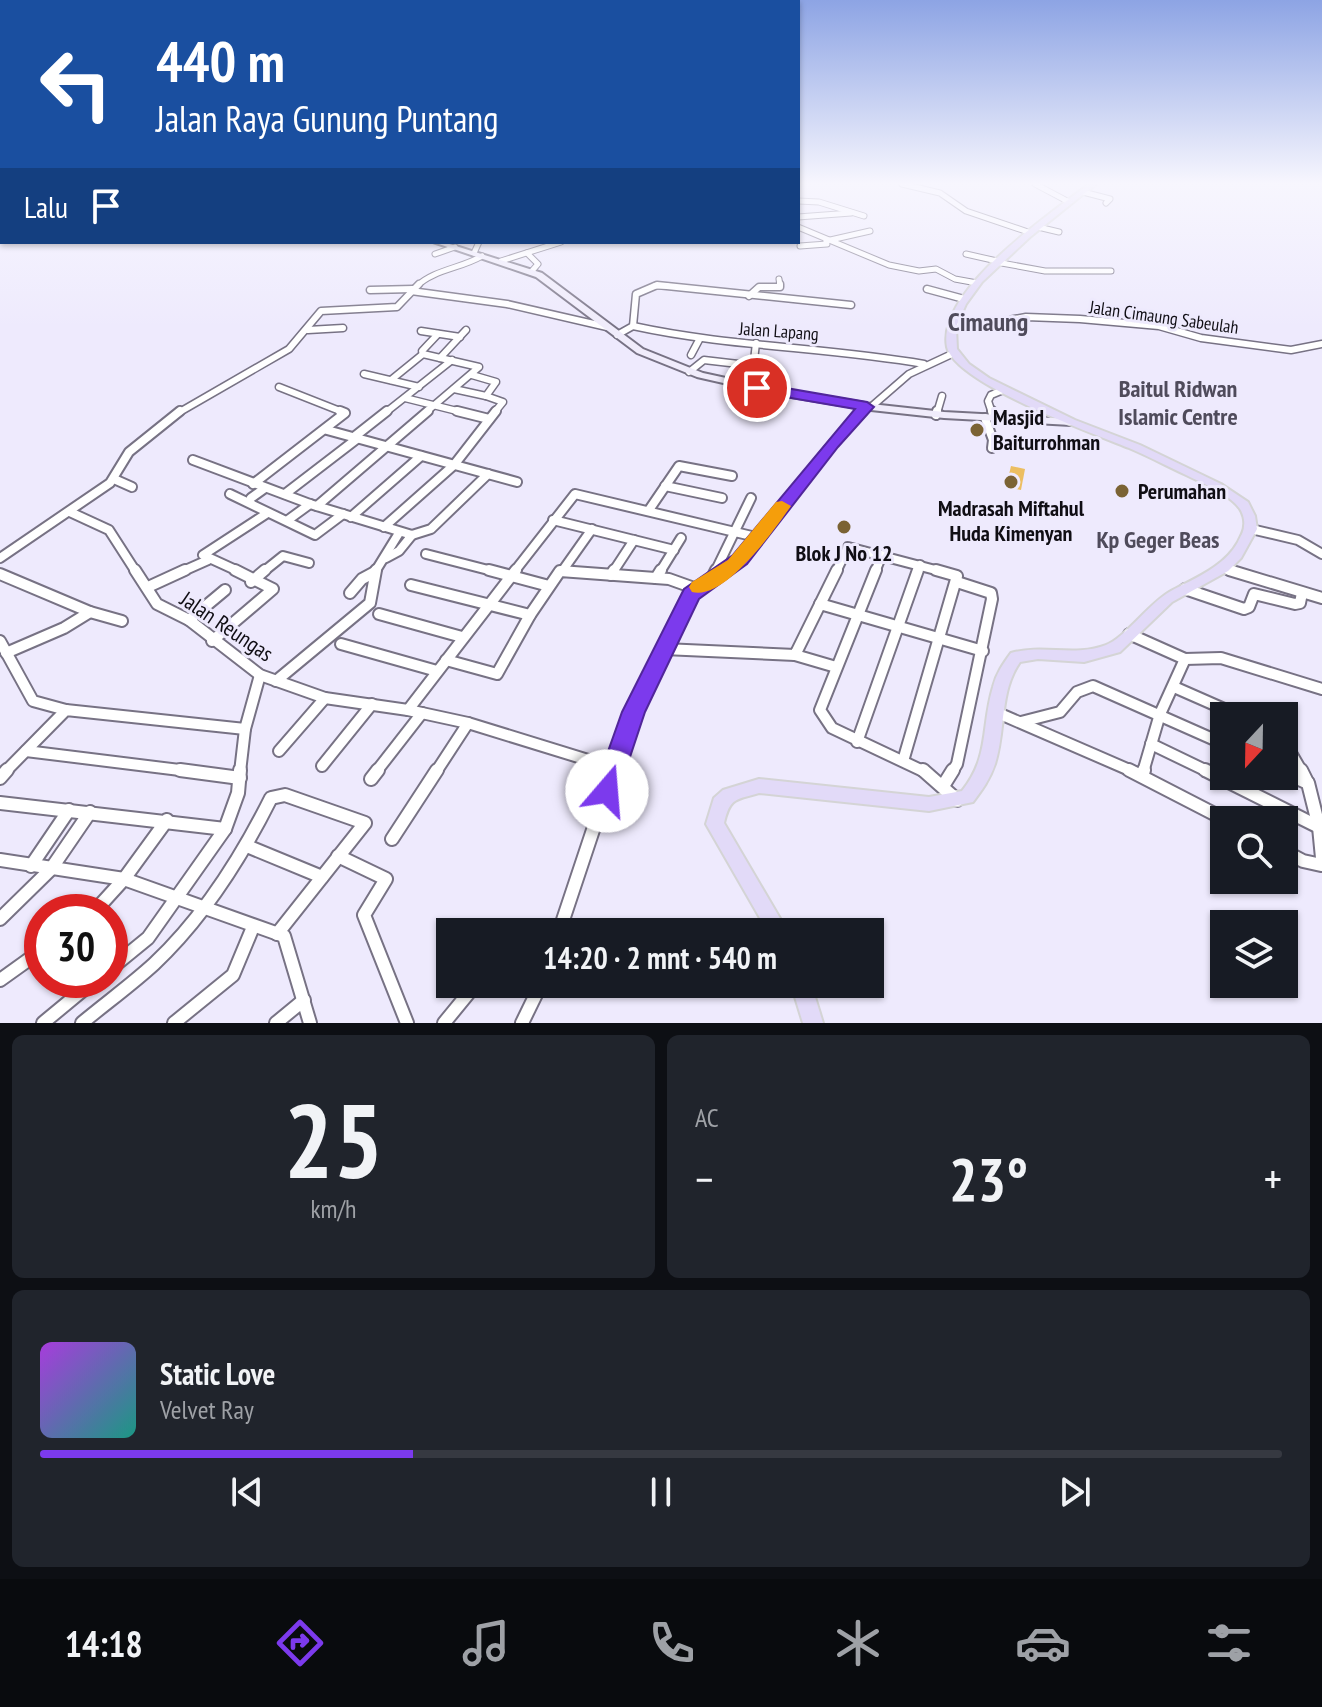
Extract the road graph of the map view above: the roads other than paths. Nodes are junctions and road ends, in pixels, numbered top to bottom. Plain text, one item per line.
1 (808, 232) edge
2 (867, 232) edge
3 (1032, 232) edge
4 (1056, 232) edge
5 (1059, 232) dead end
6 (829, 242) junction
7 (444, 244) edge
8 (479, 244) edge
9 (555, 244) edge
10 (800, 246) dead end
11 (455, 247) junction
12 (527, 253) junction
13 (435, 254) dead end
14 (478, 254) junction
15 (966, 254) dead end
16 (501, 261) junction
17 (997, 262) junction
18 (1111, 271) dead end
19 (531, 272) junction
20 (779, 279) dead end
21 (977, 283) junction
22 (927, 289) dead end
23 (370, 290) dead end
24 (412, 290) junction
25 (749, 296) junction
26 (963, 302) junction
27 (851, 305) dead end
28 (955, 322) junction
29 (633, 326) junction
30 (607, 327) junction
31 (343, 328) dead end
32 (308, 330) junction
33 (466, 330) dead end
34 (421, 331) dead end
35 (438, 334) junction
36 (617, 335) junction
37 (460, 337) junction
38 (699, 340) junction
39 (756, 343) junction
40 (1322, 344) edge
41 (954, 353) junction
42 (423, 354) junction
43 (691, 355) dead end
44 (440, 358) junction
45 (452, 360) junction
46 (924, 364) junction
47 (747, 365) dead end
48 (689, 372) junction
49 (364, 374) dead end
50 (472, 375) junction
51 (391, 380) junction
52 (279, 387) dead end
53 (419, 387) junction
54 (751, 387) junction
55 (454, 389) junction
56 (1003, 390) junction
57 (486, 396) junction
58 (942, 396) dead end
59 (405, 398) junction
60 (436, 405) junction
61 (869, 407) junction
62 (936, 415) junction
63 (990, 418) junction
64 (489, 419) junction
65 (1071, 422) junction
66 (327, 430) junction
67 (356, 438) junction
68 (388, 447) junction
69 (992, 448) dead end
70 (421, 456) junction
71 (193, 460) dead end
72 (454, 465) junction
73 (488, 474) junction
74 (732, 476) dead end
75 (114, 479) junction
76 (517, 482) dead end
77 (253, 484) junction
78 (665, 486) junction
79 (132, 487) dead end
80 (265, 488) junction
81 (230, 494) dead end
82 (285, 494) junction
83 (251, 498) dead end
84 (722, 498) dead end
85 (751, 498) dead end
86 (313, 505) junction
87 (649, 510) junction
88 (70, 512) junction
89 (266, 514) junction
90 (347, 516) junction
91 (288, 520) junction
92 (553, 520) junction
93 (384, 527) junction
94 (592, 529) junction
95 (1251, 529) junction
96 (733, 530) junction
97 (399, 533) junction
98 (412, 535) junction
99 (756, 537) junction
100 (681, 538) dead end
101 (634, 540) junction
102 (674, 550) junction
103 (426, 554) dead end
104 (1322, 554) edge
105 (882, 555) junction
106 (0, 558) edge
107 (386, 558) junction
108 (208, 560) junction
109 (309, 563) dead end
110 (920, 565) junction
111 (1223, 568) junction
112 (563, 570) junction
113 (375, 572) junction
114 (0, 574) edge
115 (510, 575) junction
116 (611, 575) junction
117 (656, 578) junction
118 (711, 579) junction
119 (251, 582) junction
120 (957, 582) junction
121 (411, 585) dead end
122 (549, 586) junction
123 (148, 587) junction
124 (697, 589) junction
125 (1185, 589) junction
126 (225, 590) dead end
127 (350, 593) dead end
128 (1302, 593) junction
129 (1322, 598) edge
130 (820, 604) junction
131 (487, 605) junction
132 (90, 612) junction
133 (379, 614) dead end
134 (530, 615) junction
135 (859, 615) junction
136 (189, 620) junction
137 (122, 621) dead end
138 (900, 628) junction
139 (1129, 634) junction
140 (462, 637) junction
141 (941, 639) junction
142 (0, 641) edge
143 (212, 641) junction
144 (341, 644) dead end
145 (664, 649) junction
146 (983, 651) junction
147 (6, 653) junction
148 (795, 655) junction
149 (1185, 659) junction
150 (446, 660) junction
151 (836, 667) junction
152 (437, 671) junction
153 (260, 675) junction
154 (276, 681) junction
155 (1174, 687) junction
156 (1322, 689) edge
157 (325, 698) junction
158 (1210, 703) edge
159 (372, 704) junction
160 (66, 710) junction
161 (408, 710) junction
162 (422, 713) junction
163 (998, 713) junction
164 (1160, 714) junction
165 (468, 723) junction
166 (1020, 723) junction
167 (245, 729) junction
168 (1210, 737) edge
169 (857, 742) junction
170 (1151, 744) junction
171 (26, 751) junction
172 (279, 751) dead end
173 (903, 761) junction
174 (322, 766) dead end
175 (1298, 766) edge
176 (614, 768) junction
177 (1142, 776) junction
178 (0, 778) edge
179 (240, 778) junction
180 (1298, 778) edge
181 (371, 779) dead end
182 (1308, 783) junction
183 (943, 786) junction
184 (957, 801) junction
185 (0, 803) edge
186 (69, 810) junction
187 (90, 812) junction
188 (1210, 812) edge
189 (167, 820) junction
190 (1319, 827) junction
191 (225, 829) junction
192 (392, 839) dead end
193 (247, 846) junction
194 (338, 856) junction
195 (1298, 858) edge
196 (0, 860) edge
197 (1322, 863) edge
198 (31, 866) junction
199 (51, 869) junction
200 (322, 877) junction
201 (124, 879) junction
202 (110, 894) edge
203 (179, 898) junction
204 (201, 907) junction
205 (564, 918) edge
206 (770, 918) edge
207 (0, 919) edge
208 (253, 927) junction
209 (277, 934) junction
210 (128, 955) edge
211 (24, 963) edge
212 (0, 980) edge
213 (73, 998) edge
214 (465, 998) edge
215 (534, 998) edge
216 (805, 998) edge
217 (304, 1000) junction
218 (43, 1023) edge
219 (82, 1023) edge
220 (174, 1023) edge
221 (276, 1023) edge
222 (310, 1023) edge
223 (407, 1023) edge
224 (444, 1023) edge
225 (522, 1023) edge
226 (813, 1023) edge

1 - 6 street
2 - 6 street
3 - 17 main road
4 - 5 street
6 - 10 street
6 - 21 street
7 - 11 street
8 - 14 street
9 - 12 street
11 - 13 street
11 - 14 street
12 - 16 street
12 - 19 street
14 - 16 street
14 - 24 street
15 - 17 street
16 - 19 street
17 - 18 street
17 - 21 main road
19 - 30 street
20 - 25 street
21 - 26 main road
22 - 26 street
23 - 24 street
24 - 30 street
24 - 32 street
25 - 27 street
25 - 29 street
26 - 28 main road
28 - 40 street, Jalan Cimaung Sabeulah
28 - 41 main road
29 - 36 street
29 - 38 street, Jalan Lapang
30 - 36 street
31 - 32 street
32 - 75 street
33 - 37 street
34 - 35 street
35 - 37 street
35 - 42 street
36 - 48 street
37 - 44 street
38 - 39 street, Jalan Lapang
38 - 43 street
39 - 46 street, Jalan Lapang
39 - 54 street
41 - 46 street
41 - 56 main road
42 - 44 street
42 - 51 street
44 - 45 street
45 - 50 street
45 - 53 street
46 - 61 street
47 - 48 street
48 - 54 street
49 - 51 street
50 - 55 street
50 - 57 street
51 - 53 street
52 - 66 street
53 - 59 street
54 - 61 street
55 - 57 street
55 - 60 street
56 - 63 street
56 - 65 main road
57 - 64 street
58 - 62 street
59 - 60 street
59 - 67 street
60 - 64 street
60 - 68 street
61 - 62 street
61 - 99 street
62 - 63 street
63 - 65 street
63 - 69 street
64 - 72 street
65 - 95 main road
66 - 67 street
66 - 77 street
67 - 68 street
67 - 82 street
68 - 70 street
68 - 86 street
70 - 72 street
70 - 90 street
71 - 77 street
72 - 73 street
72 - 93 street
73 - 76 street
73 - 98 street
74 - 78 street
75 - 79 street
75 - 88 street
77 - 80 street
78 - 84 street
78 - 87 street
80 - 82 street
80 - 83 street
81 - 89 street
82 - 86 street
85 - 96 street
86 - 90 street
86 - 91 street
87 - 92 street
87 - 96 street
88 - 106 street
88 - 123 street, Jalan Reungas
89 - 91 street
89 - 108 street
90 - 91 street
90 - 93 street
92 - 94 street
92 - 115 street
93 - 97 street
94 - 101 street
94 - 112 street
95 - 104 street
95 - 111 main road
96 - 99 street
96 - 118 street
97 - 98 street
97 - 107 street
98 - 107 street
99 - 118 street
100 - 102 street
101 - 102 street
101 - 116 street
102 - 117 street
103 - 115 street
105 - 110 street
105 - 130 street
105 - 135 street
107 - 113 street
108 - 119 street
108 - 123 street
109 - 119 street
110 - 120 street
110 - 138 street
111 - 125 main road
111 - 128 street
112 - 116 street
112 - 122 street
113 - 127 street
113 - 154 street
114 - 132 street
115 - 122 street
115 - 131 street
116 - 117 street
117 - 124 street
118 - 124 street
119 - 143 street
120 - 141 street
120 - 146 street
121 - 131 street
122 - 134 street
123 - 136 street, Jalan Reungas
124 - 145 street
125 - 128 street
125 - 139 main road
126 - 136 street
128 - 129 street
130 - 135 street
130 - 148 street
131 - 134 street
131 - 140 street
132 - 137 street
132 - 147 street
133 - 140 street
134 - 150 street
135 - 138 street
135 - 151 street
136 - 143 street, Jalan Reungas
138 - 141 street
138 - 169 street
139 - 149 street
139 - 163 main road
140 - 150 street
141 - 146 street
141 - 173 street
142 - 147 street
143 - 153 street, Jalan Reungas
144 - 152 street
145 - 148 street
145 - 176 street
146 - 183 street
147 - 160 street
148 - 151 street
149 - 155 street
149 - 156 street
150 - 152 street
151 - 169 street
152 - 161 street
153 - 154 street, Jalan Reungas
153 - 167 street
154 - 157 street, Jalan Reungas
155 - 158 street
155 - 164 street
157 - 159 street, Jalan Reungas
157 - 172 street
159 - 161 street, Jalan Reungas
159 - 174 street
160 - 167 street
160 - 171 street
161 - 162 street, Jalan Reungas
162 - 165 street, Jalan Reungas
162 - 181 street
163 - 166 street
163 - 184 main road
164 - 166 street
164 - 168 street
164 - 170 street
165 - 176 street, Jalan Reungas
165 - 192 street
166 - 177 street
167 - 179 street
169 - 173 street
170 - 177 street
170 - 190 street
171 - 178 street
171 - 179 street
173 - 183 street
175 - 182 street
176 - 205 street
177 - 188 street
179 - 191 street
180 - 182 street
182 - 190 street
183 - 184 street
184 - 206 main road
185 - 186 street
186 - 187 street
186 - 198 street
187 - 189 street
187 - 199 street
189 - 191 street
189 - 201 street
190 - 197 street
191 - 203 street
193 - 194 street
193 - 200 street
193 - 204 street
194 - 200 street
194 - 223 street
195 - 197 street
196 - 198 street
198 - 199 street
199 - 201 street
199 - 207 street
200 - 209 street
201 - 202 street
201 - 203 street
203 - 204 street
203 - 210 street
204 - 208 street
204 - 219 street
208 - 209 street
208 - 220 street
209 - 217 street
211 - 212 street
213 - 218 street
214 - 224 street
215 - 225 street
216 - 226 main road
217 - 221 street
217 - 222 street

